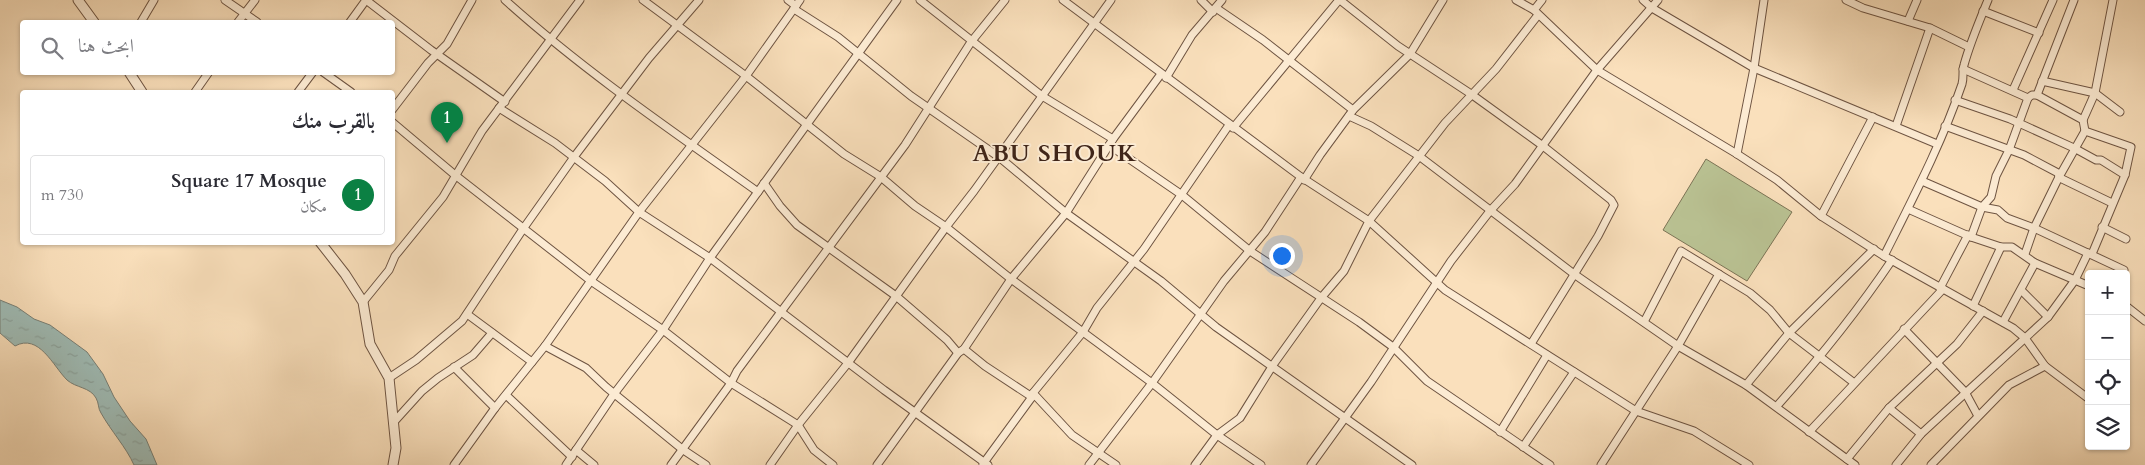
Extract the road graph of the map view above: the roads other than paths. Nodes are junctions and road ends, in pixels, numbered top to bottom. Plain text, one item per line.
1 (78, 0) edge
2 (154, 0) edge
3 (226, 0) edge
4 (255, 0) edge
5 (366, 0) edge
6 (472, 0) edge
7 (505, 0) edge
8 (580, 0) edge
9 (643, 0) edge
10 (699, 0) edge
11 (788, 0) edge
12 (897, 0) edge
13 (920, 0) edge
14 (1005, 0) edge
15 (1063, 0) edge
16 (1111, 0) edge
17 (1201, 0) edge
18 (1222, 0) edge
19 (1340, 0) edge
20 (1443, 0) edge
21 (1516, 0) edge
22 (1542, 0) edge
23 (1643, 0) edge
24 (1658, 0) edge
25 (1764, 0) edge
26 (1846, 0) edge
27 (1917, 0) edge
28 (1988, 0) edge
29 (2053, 0) edge
30 (2074, 0) edge
31 (2113, 0) edge
32 (797, 5) edge
33 (1652, 8) junction
34 (1214, 10) junction
35 (1984, 11) junction
36 (244, 13) junction
37 (1536, 13) junction
38 (93, 20) edge
39 (142, 20) edge
40 (239, 20) edge
41 (254, 20) edge
42 (351, 20) edge
43 (393, 20) edge
44 (1908, 21) junction
45 (395, 22) edge
46 (1094, 23) junction
47 (676, 25) junction
48 (1930, 28) junction
49 (2039, 33) junction
50 (552, 40) junction
51 (971, 42) junction
52 (1969, 47) junction
53 (858, 53) junction
54 (438, 54) junction
55 (1410, 54) junction
56 (1288, 60) junction
57 (1754, 68) junction
58 (1963, 69) junction
59 (1596, 70) junction
60 (131, 75) edge
61 (207, 75) edge
62 (311, 75) edge
63 (327, 75) edge
64 (746, 76) junction
65 (1163, 76) junction
66 (2042, 81) junction
67 (141, 90) edge
68 (196, 90) edge
69 (300, 90) edge
70 (348, 90) edge
71 (2013, 90) junction
72 (1471, 94) junction
73 (2095, 94) junction
74 (623, 95) junction
75 (2038, 95) junction
76 (1042, 96) junction
77 (2028, 98) junction
78 (1955, 100) junction
79 (505, 102) junction
80 (395, 106) edge
81 (500, 108) junction
82 (929, 108) junction
83 (2120, 112) dead end
84 (1351, 113) junction
85 (1873, 117) junction
86 (2083, 120) junction
87 (2019, 124) junction
88 (395, 125) edge
89 (808, 125) junction
90 (1231, 126) junction
91 (1896, 126) junction
92 (1945, 126) junction
93 (2085, 131) junction
94 (1111, 142) junction
95 (1937, 144) junction
96 (692, 145) junction
97 (1543, 146) junction
98 (2074, 148) junction
99 (2009, 150) junction
100 (1737, 154) junction
101 (1419, 156) junction
102 (574, 157) junction
103 (998, 157) junction
104 (455, 175) junction
105 (2125, 175) junction
106 (881, 177) junction
107 (2059, 177) junction
108 (1302, 179) junction
109 (1922, 181) junction
110 (764, 183) junction
111 (758, 192) junction
112 (1182, 195) junction
113 (2112, 203) junction
114 (1982, 207) junction
115 (1908, 209) junction
116 (1490, 211) junction
117 (639, 212) junction
118 (1066, 213) junction
119 (1821, 216) junction
120 (1369, 221) junction
121 (946, 227) junction
122 (2102, 227) junction
123 (2034, 228) junction
124 (523, 229) junction
125 (1969, 236) junction
126 (2126, 239) dead end
127 (322, 245) edge
128 (2001, 247) junction
129 (829, 248) junction
130 (1874, 249) junction
131 (1250, 251) junction
132 (2025, 254) junction
133 (2090, 254) junction
134 (1884, 256) junction
135 (710, 258) junction
136 (1892, 260) junction
137 (1133, 261) junction
138 (2035, 263) junction
139 (2124, 270) dead end
140 (1574, 274) junction
141 (1719, 274) junction
142 (1011, 279) junction
143 (2075, 280) junction
144 (591, 282) junction
145 (1437, 282) junction
146 (2085, 284) edge
147 (1941, 288) junction
148 (2021, 290) junction
149 (896, 296) junction
150 (1321, 298) junction
151 (363, 302) junction
152 (1973, 306) junction
153 (2130, 309) edge
154 (1983, 311) junction
155 (781, 312) junction
156 (467, 314) junction
157 (1201, 314) junction
158 (2048, 317) junction
159 (2145, 321) edge
160 (1644, 322) junction
161 (2003, 322) junction
162 (1904, 329) junction
163 (663, 330) junction
164 (1083, 332) junction
165 (492, 333) junction
166 (1790, 333) junction
167 (2025, 338) junction
168 (1531, 344) junction
169 (545, 346) junction
170 (1678, 346) junction
171 (1393, 347) junction
172 (961, 351) junction
173 (1548, 355) junction
174 (1819, 357) junction
175 (532, 362) junction
176 (848, 364) junction
177 (1936, 364) junction
178 (1274, 365) junction
179 (2045, 366) junction
180 (454, 367) junction
181 (1574, 372) junction
182 (389, 378) junction
183 (1854, 382) junction
184 (731, 383) junction
185 (1152, 383) junction
186 (1746, 385) junction
187 (1965, 392) junction
188 (614, 394) junction
189 (506, 395) junction
190 (1033, 395) junction
191 (2085, 395) edge
192 (1777, 406) junction
193 (495, 408) junction
194 (1889, 408) junction
195 (1636, 411) junction
196 (916, 412) junction
197 (1978, 416) junction
198 (1345, 419) junction
199 (393, 423) junction
200 (798, 425) junction
201 (1500, 432) junction
202 (1809, 432) junction
203 (1921, 434) junction
204 (1217, 435) junction
205 (1523, 447) junction
206 (682, 449) junction
207 (574, 454) junction
208 (1098, 454) junction
209 (1847, 459) junction
210 (985, 464) edge
211 (393, 465) edge
212 (454, 465) edge
213 (566, 465) edge
214 (594, 465) edge
215 (671, 465) edge
216 (706, 465) edge
217 (770, 465) edge
218 (833, 465) edge
219 (877, 465) edge
220 (1089, 465) edge
221 (1116, 465) edge
222 (1195, 465) edge
223 (1261, 465) edge
224 (1311, 465) edge
225 (1412, 465) edge
226 (1550, 465) edge
227 (1601, 465) edge
228 (1749, 465) edge
229 (1855, 465) edge
230 (1896, 465) edge
231 (1931, 465) edge

1 - 38 street
2 - 39 street
3 - 36 street
4 - 36 street
5 - 42 street
5 - 43 street
6 - 54 street
7 - 50 street
8 - 50 street
9 - 47 street
10 - 47 street
11 - 32 street
12 - 53 street
13 - 51 street
14 - 51 street
15 - 46 street
16 - 46 street
17 - 34 street
18 - 34 street
19 - 55 street
19 - 56 street
20 - 55 street
21 - 37 street
22 - 37 street
23 - 33 street
24 - 33 street
25 - 57 street
26 - 44 street
27 - 44 street
28 - 35 street
29 - 49 street
30 - 66 street
31 - 73 street
32 - 53 street
32 - 64 street
33 - 57 street
33 - 59 street
34 - 56 street
34 - 65 street
35 - 49 street
35 - 52 street
36 - 40 street
36 - 41 street
37 - 59 street
37 - 72 street
44 - 48 street
45 - 54 street
46 - 65 street
46 - 76 street
47 - 64 street
47 - 74 street
48 - 52 street
48 - 91 street
49 - 71 street
50 - 74 street
50 - 79 street
51 - 76 street
51 - 82 street
52 - 58 street
53 - 82 street
53 - 89 street
54 - 79 street
54 - 80 street
55 - 72 street
55 - 84 street
56 - 84 street
56 - 90 street
57 - 85 street
57 - 100 street
58 - 71 street
58 - 78 street
59 - 97 street
59 - 100 street
60 - 67 street
61 - 68 street
62 - 69 street
63 - 70 street
64 - 89 street
64 - 96 street
65 - 90 street
65 - 94 street
66 - 73 street
66 - 75 street
71 - 77 street
72 - 97 street
72 - 101 street
73 - 83 street
73 - 86 street
74 - 96 street
74 - 102 street
75 - 77 street
75 - 86 street
76 - 94 street
76 - 103 street
77 - 87 street
78 - 87 street
78 - 92 street
79 - 81 street
81 - 102 street
81 - 104 street
82 - 103 street
82 - 106 street
84 - 101 street
84 - 108 street
85 - 91 street
85 - 119 street
86 - 93 street
87 - 98 street
87 - 99 street
88 - 104 street
89 - 106 street
89 - 110 street
90 - 108 street
90 - 112 street
91 - 95 street
92 - 95 street
92 - 99 street
93 - 98 street
93 - 105 street
94 - 112 street
94 - 118 street
95 - 109 street
96 - 111 street
96 - 117 street
97 - 116 street
97 - 140 street
98 - 105 street
98 - 107 street
99 - 107 street
99 - 114 street
100 - 119 street
101 - 116 street
101 - 120 street
102 - 117 street
102 - 124 street
103 - 118 street
103 - 121 street
104 - 124 street
104 - 151 street
105 - 113 street
106 - 121 street
106 - 129 street
107 - 113 street
107 - 123 street
108 - 120 street
108 - 131 street
109 - 114 street
109 - 115 street
110 - 111 street
110 - 129 street
111 - 135 street
112 - 131 street
112 - 137 street
113 - 122 street
114 - 123 street
114 - 125 street
115 - 125 street
115 - 134 street
116 - 140 street
116 - 145 street
117 - 135 street
117 - 144 street
118 - 137 street
118 - 142 street
119 - 130 street
120 - 145 street
120 - 150 street
121 - 142 street
121 - 149 street
122 - 126 street
122 - 133 street
123 - 132 street
123 - 133 street
124 - 144 street
124 - 156 street
125 - 128 street
125 - 147 street
127 - 151 street
128 - 132 street
128 - 152 street
129 - 149 street
129 - 155 street
130 - 134 street
130 - 166 street
131 - 150 street
131 - 157 street
132 - 138 street
133 - 139 street
133 - 143 street
134 - 136 street
135 - 155 street
135 - 163 street
136 - 147 street
136 - 174 street
137 - 157 street
137 - 164 street
138 - 143 street
138 - 148 street
140 - 160 street
140 - 168 street
141 - 160 street
141 - 166 street
141 - 170 street
142 - 164 street
142 - 172 street
143 - 146 street
143 - 158 street
144 - 163 street
144 - 169 street
145 - 168 street
145 - 171 street
147 - 152 street
147 - 162 street
148 - 158 street
148 - 161 street
149 - 172 street
149 - 176 street
150 - 171 street
150 - 178 street
151 - 182 street
152 - 154 street
153 - 159 street
154 - 161 street
154 - 177 street
155 - 176 street
155 - 184 street
156 - 165 street
156 - 182 street
157 - 178 street
157 - 185 street
158 - 167 street
160 - 170 street
161 - 167 street
162 - 177 street
162 - 183 street
163 - 184 street
163 - 188 street
164 - 185 street
164 - 190 street
165 - 175 street
165 - 180 street
166 - 174 street
166 - 186 street
167 - 179 street
167 - 187 street
168 - 173 street
169 - 175 street
169 - 188 street
170 - 186 street
170 - 195 street
171 - 198 street
171 - 201 street
172 - 190 street
172 - 196 street
173 - 181 street
173 - 201 street
174 - 183 street
174 - 192 street
175 - 189 street
176 - 196 street
176 - 200 street
177 - 187 street
177 - 194 street
178 - 198 street
178 - 204 street
179 - 191 street
179 - 197 street
180 - 193 street
180 - 199 street
181 - 195 street
181 - 205 street
182 - 199 street
183 - 202 street
184 - 200 street
184 - 206 street
185 - 204 street
185 - 208 street
186 - 192 street
187 - 197 street
187 - 203 street
188 - 206 street
188 - 207 street
189 - 193 street
189 - 207 street
190 - 208 street
190 - 210 street
192 - 202 street
193 - 212 street
194 - 203 street
194 - 209 street
195 - 227 street
195 - 228 street
196 - 210 street
196 - 219 street
197 - 231 street
198 - 224 street
198 - 225 street
199 - 211 street
200 - 217 street
200 - 218 street
201 - 205 street
202 - 209 street
203 - 230 street
204 - 222 street
204 - 223 street
205 - 226 street
206 - 215 street
206 - 216 street
207 - 213 street
207 - 214 street
208 - 220 street
208 - 221 street
209 - 229 street

